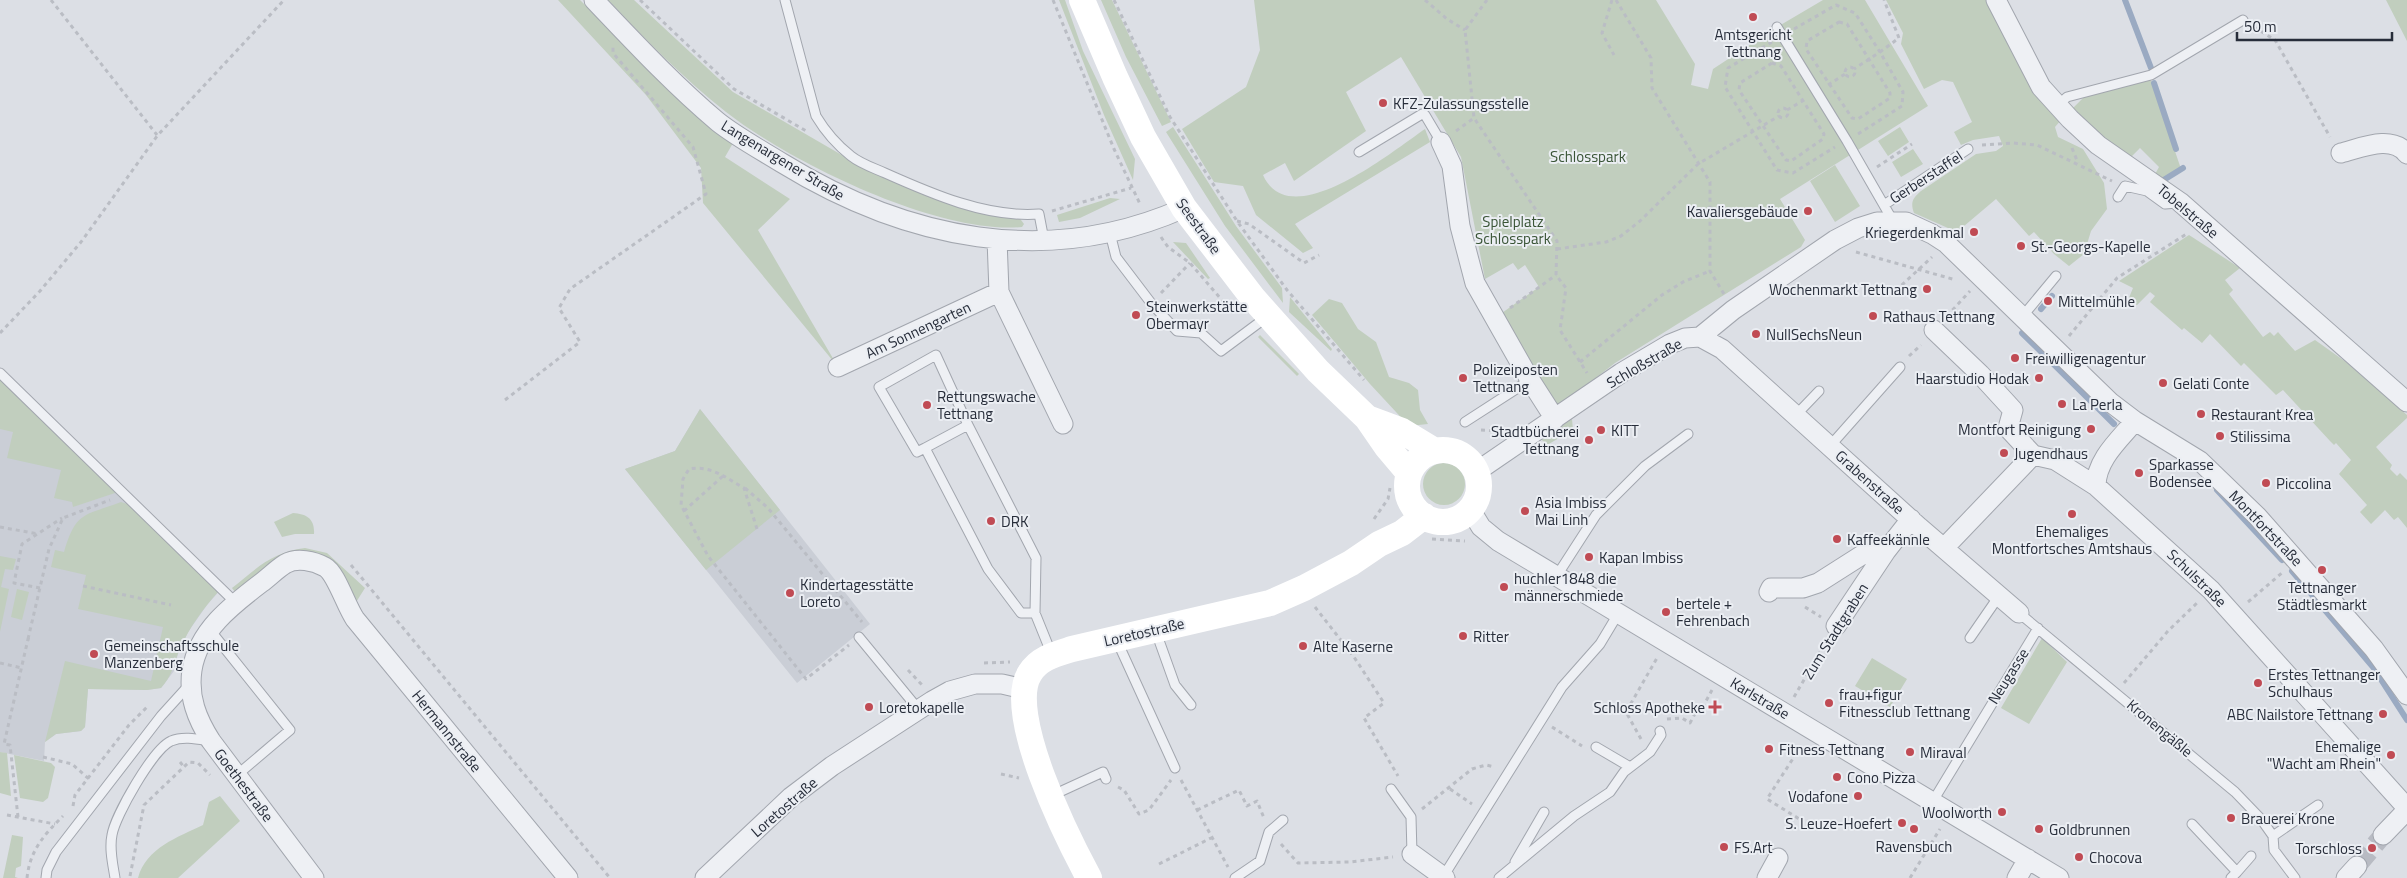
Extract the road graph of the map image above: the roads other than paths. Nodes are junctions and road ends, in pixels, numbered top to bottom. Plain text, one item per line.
1 (594, 0) edge
2 (784, 0) edge
3 (1082, 0) edge
4 (1996, 0) edge
5 (2242, 20) road end
6 (1777, 27) dead end
7 (2057, 106) junction
8 (1441, 142) joint
9 (1968, 149) road end
10 (1359, 152) dead end
11 (2341, 153) road end
12 (2407, 154) edge
13 (2118, 197) dead end
14 (2180, 202) junction
15 (1184, 208) junction
16 (1889, 213) junction
17 (1110, 233) junction
18 (997, 239) junction
19 (1044, 240) junction
20 (2056, 276) dead end
21 (999, 292) junction
22 (1268, 316) junction
23 (2022, 317) junction
24 (1934, 330) dead end
25 (1700, 337) junction
26 (838, 367) dead end
27 (1900, 367) dead end
28 (0, 373) edge
29 (1530, 380) junction
30 (1819, 391) dead end
31 (2407, 402) edge
32 (1796, 416) junction
33 (1367, 418) junction
34 (1555, 419) junction
35 (2135, 420) junction
36 (1465, 422) dead end
37 (1064, 424) dead end
38 (968, 425) junction
39 (1688, 434) dead end
40 (1830, 446) junction
41 (925, 448) junction
42 (1435, 451) junction
43 (2033, 455) junction
44 (1476, 472) junction
45 (1400, 477) junction
46 (2096, 486) junction
47 (1470, 509) junction
48 (1911, 519) junction
49 (1421, 520) junction
50 (1944, 548) junction
51 (1886, 551) junction
52 (1556, 577) junction
53 (1769, 592) dead end
54 (1999, 596) junction
55 (236, 603) junction
56 (1035, 613) junction
57 (2019, 613) joint
58 (1618, 614) junction
59 (1836, 626) road end
60 (2038, 628) junction
61 (210, 630) junction
62 (1155, 630) junction
63 (859, 637) road end
64 (1116, 638) junction
65 (1970, 638) dead end
66 (1052, 655) junction
67 (190, 684) junction
68 (1013, 687) junction
69 (2407, 695) edge
70 (1191, 705) dead end
71 (919, 710) junction
72 (1660, 731) road end
73 (211, 741) junction
74 (1596, 747) dead end
75 (1633, 764) junction
76 (1176, 770) road end
77 (237, 775) junction
78 (1106, 779) road end
79 (1391, 789) dead end
80 (1051, 797) junction
81 (1933, 801) junction
82 (2318, 805) dead end
83 (2407, 809) edge
84 (1544, 812) dead end
85 (1283, 820) dead end
86 (2192, 824) dead end
87 (2383, 834) tunnel mouth
88 (2273, 836) junction
89 (1412, 854) joint
90 (2251, 856) dead end
91 (1778, 858) dead end
92 (2028, 859) junction
93 (1511, 868) junction
94 (2234, 875) edge
95 (1444, 877) edge
96 (46, 878) edge
97 (115, 878) edge
98 (314, 878) edge
99 (568, 878) edge
100 (705, 878) edge
101 (1089, 878) edge
102 (1235, 878) edge
103 (1499, 878) edge
104 (1767, 878) edge
105 (2017, 878) edge
106 (2059, 878) edge
107 (2295, 878) edge

1 - 18 street, Langenargener Straße
2 - 19 lane
3 - 15 main road, Seestraße
4 - 7 street, Tobelstraße
5 - 7 lane
6 - 16 lane
7 - 14 street, Tobelstraße
8 - 10 lane
8 - 29 street
9 - 16 lane, Gerberstaffel
11 - 12 street
13 - 14 lane
14 - 31 street, Tobelstraße
15 - 17 street, Langenargener Straße
15 - 22 main road, Seestraße
16 - 23 street, Montfortstraße
16 - 25 street, Schloßstraße
17 - 19 street, Langenargener Straße
17 - 22 lane
18 - 19 street, Langenargener Straße
18 - 21 street
20 - 23 lane
21 - 26 street, Am Sonnengarten
21 - 37 street
22 - 33 main road, Seestraße
23 - 35 street, Montfortstraße
24 - 43 street
25 - 32 street, Grabenstraße
25 - 34 street, Schloßstraße
27 - 40 lane
28 - 55 lane
29 - 34 street
29 - 36 lane
30 - 32 lane
32 - 40 street, Grabenstraße
33 - 42 main road, Seestraße
33 - 45 main road, Seestraße
34 - 44 street, Schloßstraße
35 - 46 street
35 - 69 street, Montfortstraße
38 - 41 lane
38 - 41 lane
38 - 56 lane
39 - 52 lane
40 - 48 street, Grabenstraße
41 - 56 lane
42 - 44 main road
42 - 45 main road
43 - 46 street, Schulstraße
43 - 50 street
44 - 47 main road
45 - 49 main road
46 - 83 street, Schulstraße
47 - 49 main road
47 - 52 street, Karlstraße
48 - 50 street, Grabenstraße
48 - 51 street, Zum Stadtgraben
49 - 62 main road, Loretostraße
50 - 54 street, Grabenstraße
51 - 53 street
51 - 59 street, Zum Stadtgraben
52 - 58 street, Karlstraße
54 - 57 street, Grabenstraße
54 - 65 lane
55 - 61 street
55 - 99 street, Hermannstraße
56 - 66 lane
57 - 60 lane, Grabenstraße
58 - 81 street, Karlstraße
58 - 95 lane
60 - 81 lane, Neugasse
60 - 88 lane, Kronengäßle
61 - 67 street
61 - 77 lane
62 - 64 main road, Loretostraße
62 - 70 lane
63 - 71 lane
64 - 66 main road, Loretostraße
64 - 76 lane
66 - 68 main road, Loretostraße
67 - 73 street, Goethestraße
67 - 96 lane
68 - 71 street, Loretostraße
68 - 80 main road
71 - 100 street, Loretostraße
72 - 75 lane
73 - 77 street, Goethestraße
73 - 97 lane
74 - 75 lane
75 - 93 lane
77 - 98 street, Goethestraße
78 - 80 lane
79 - 89 lane
80 - 101 main road
81 - 92 street, Karlstraße
82 - 88 lane
83 - 87 street
84 - 93 lane
85 - 102 lane
86 - 94 lane
88 - 107 lane, Kronengäßle
89 - 95 street
90 - 94 lane
91 - 104 street
92 - 105 street
92 - 106 street, Karlstraße
93 - 103 lane

